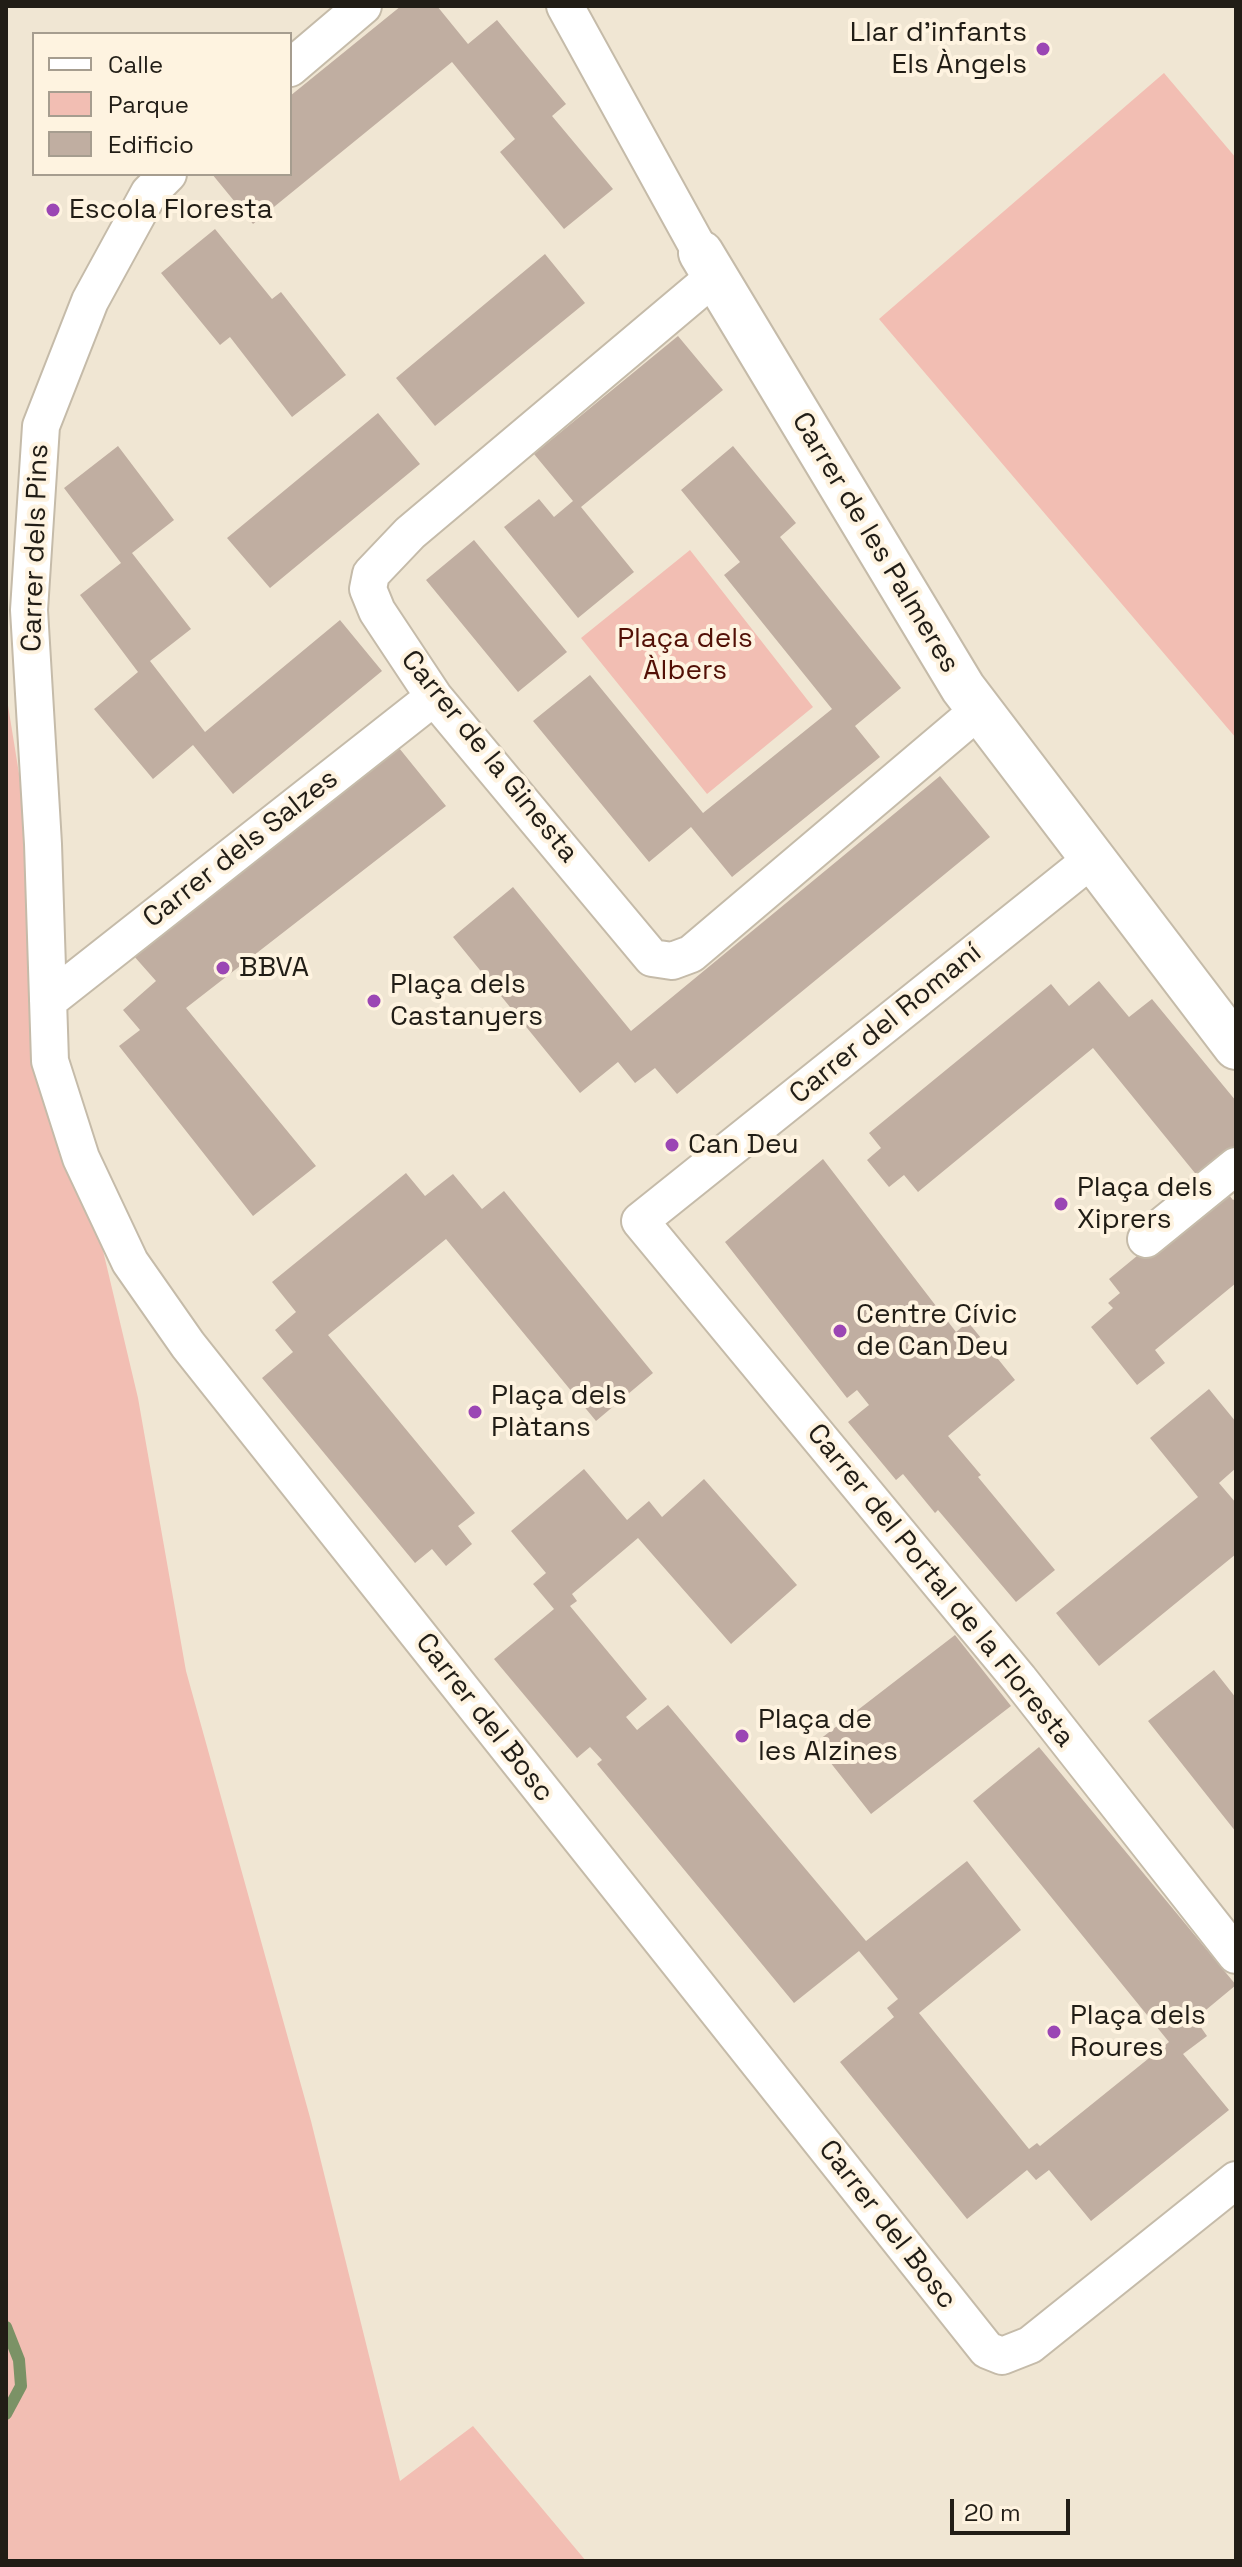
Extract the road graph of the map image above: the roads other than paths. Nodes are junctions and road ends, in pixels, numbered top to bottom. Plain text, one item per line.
1 (363, 6) edge
2 (565, 6) edge
3 (292, 66) edge
4 (166, 176) edge
5 (708, 265) junction
6 (434, 697) junction
7 (979, 710) junction
8 (1095, 860) junction
9 (48, 1001) junction
10 (1236, 1047) edge
11 (1236, 1166) edge
12 (640, 1221) joint
13 (1146, 1239) dead end
14 (1236, 1955) edge
15 (1236, 2180) edge

1 - 3 street
2 - 5 street, Carrer de les Palmeres
4 - 9 street, Carrer dels Pins
5 - 6 street, Carrer de la Ginesta
5 - 7 street, Carrer de les Palmeres
6 - 7 street, Carrer de la Ginesta
6 - 9 street, Carrer dels Salzes
7 - 8 street, Carrer de les Palmeres
8 - 10 street, Carrer de les Palmeres
8 - 12 street, Carrer del Romaní
9 - 15 street, Carrer del Bosc
11 - 13 street
12 - 14 street, Carrer del Portal de la Floresta

